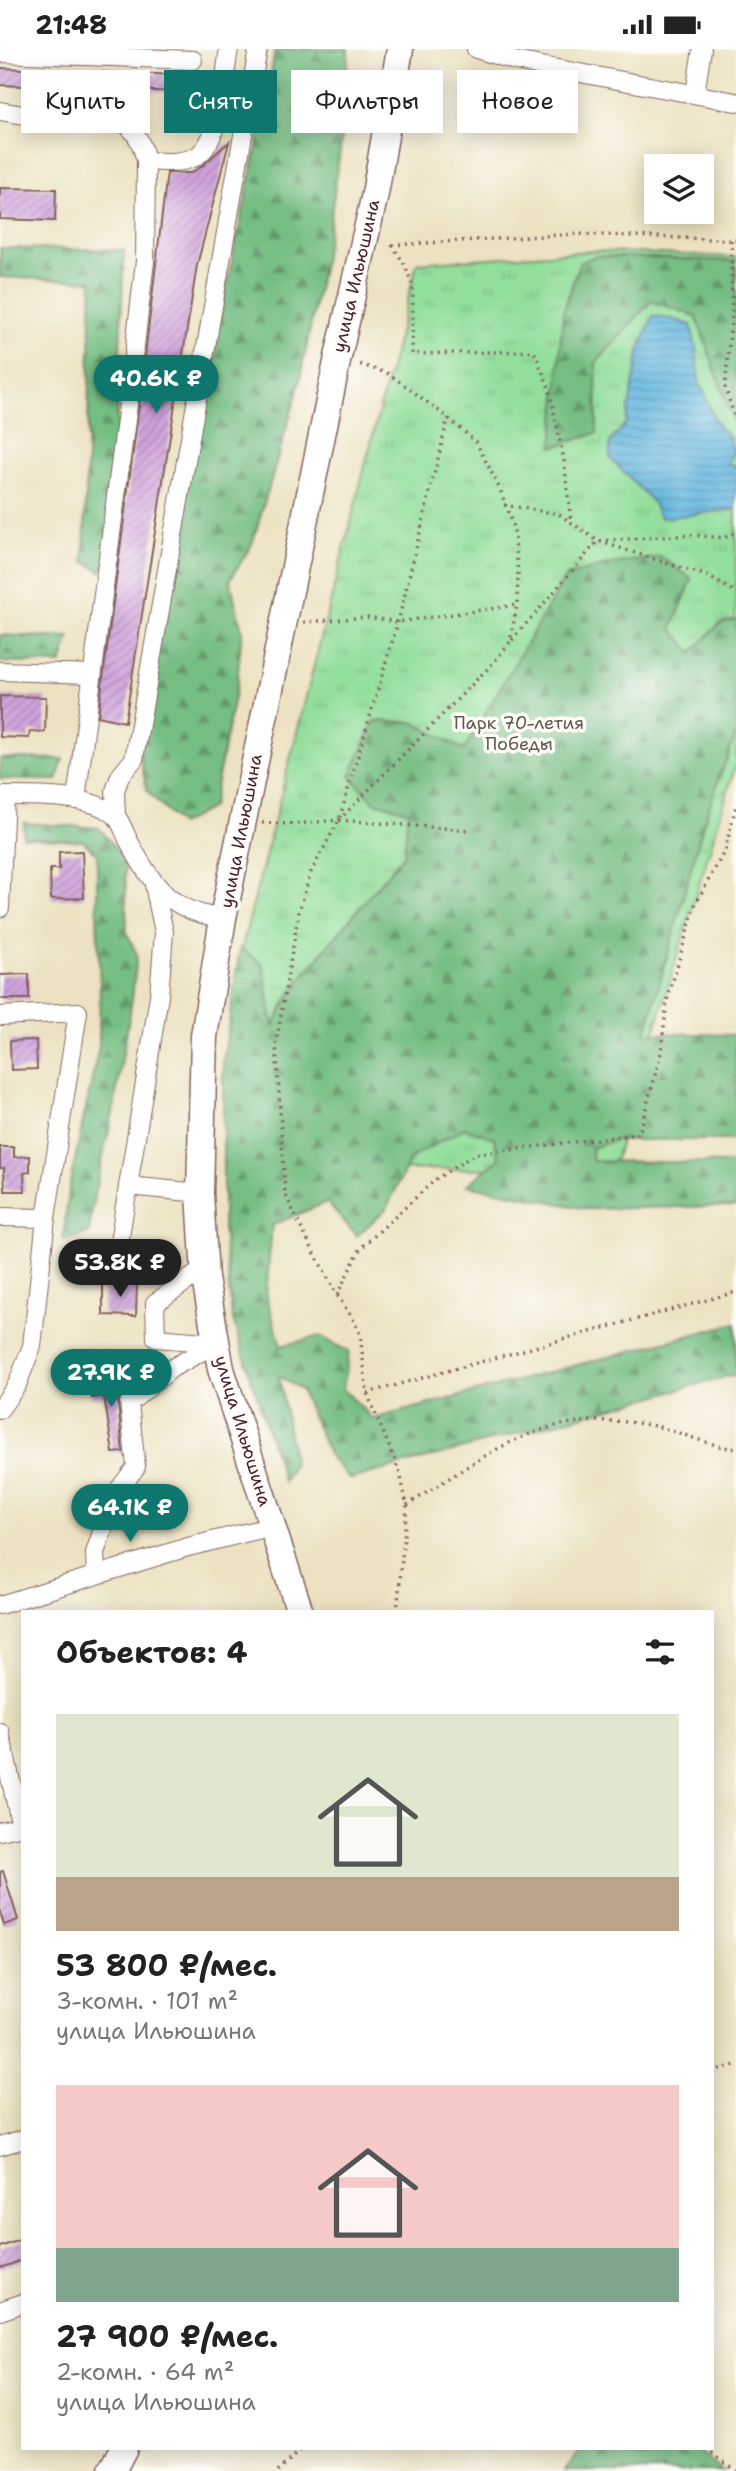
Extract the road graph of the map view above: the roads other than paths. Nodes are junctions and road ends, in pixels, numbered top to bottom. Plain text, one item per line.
1 (229, 49) edge
2 (258, 49) edge
3 (400, 49) edge
4 (476, 49) edge
5 (702, 49) edge
6 (0, 53) edge
7 (193, 60) dead end
8 (695, 94) junction
9 (736, 102) edge
10 (0, 111) edge
11 (146, 161) junction
12 (0, 671) edge
13 (92, 674) junction
14 (2, 796) edge
15 (76, 800) junction
16 (116, 816) junction
17 (1, 845) edge
18 (154, 885) junction
19 (0, 908) edge
20 (223, 918) junction
21 (0, 1016) edge
22 (128, 1186) junction
23 (200, 1193) junction
24 (0, 1217) edge
25 (46, 1218) junction
26 (116, 1261) dead end
27 (204, 1269) junction
28 (217, 1343) junction
29 (0, 1409) edge
30 (272, 1526) junction
31 (96, 1575) junction
32 (0, 1605) edge
33 (299, 1610) edge
34 (0, 1732) edge
35 (21, 1822) edge
36 (21, 1826) edge
37 (0, 1831) edge
38 (21, 2140) edge
39 (0, 2146) edge
40 (21, 2304) edge
41 (0, 2311) edge
42 (123, 2450) edge
43 (112, 2471) edge

1 - 11 street
2 - 16 street
3 - 20 highway, улица Ильюшина
4 - 8 street
5 - 8 street
6 - 7 street
8 - 9 street
10 - 11 street
11 - 13 street
12 - 13 street
13 - 15 street
14 - 15 street
14 - 17 street
15 - 16 street
16 - 18 street
17 - 19 street
18 - 20 street
18 - 22 street
20 - 23 highway, улица Ильюшина
21 - 25 street
22 - 23 street
22 - 26 street
23 - 27 highway, улица Ильюшина
24 - 25 street
25 - 29 street
27 - 28 highway, улица Ильюшина
27 - 28 street
28 - 30 highway, улица Ильюшина
28 - 31 street
30 - 31 street
30 - 33 highway, улица Ильюшина
31 - 32 street
34 - 35 street
36 - 37 street
38 - 39 street
40 - 41 street
42 - 43 highway

